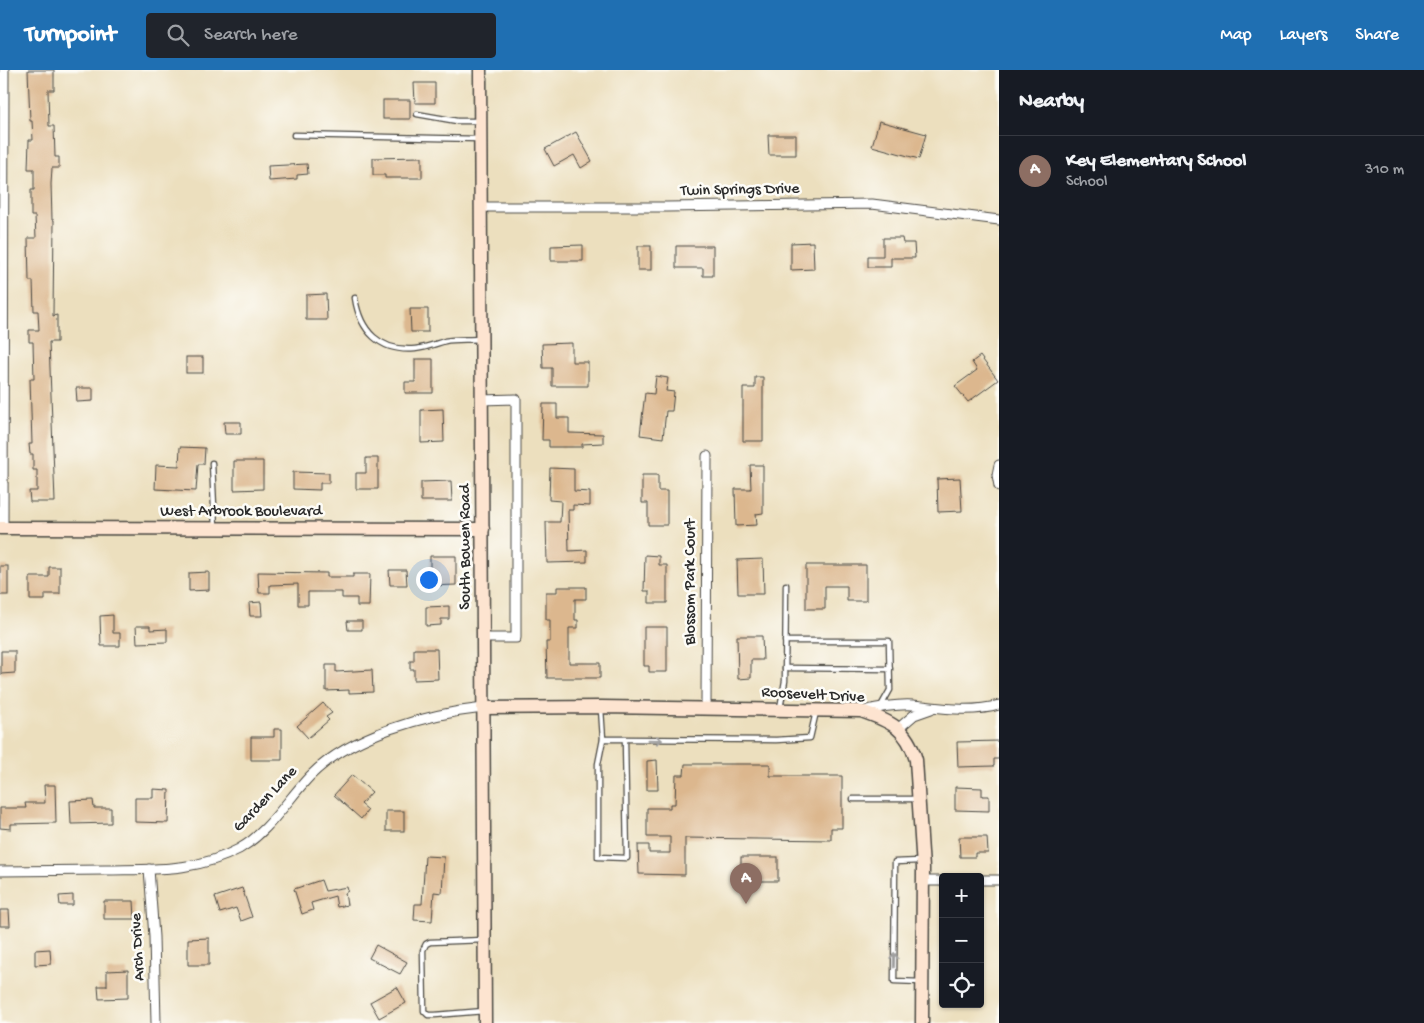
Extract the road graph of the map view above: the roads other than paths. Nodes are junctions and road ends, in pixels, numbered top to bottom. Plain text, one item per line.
1 (4, 70) edge
2 (480, 70) edge
3 (417, 114) dead end
4 (2, 116) edge
5 (480, 121) junction
6 (294, 136) dead end
7 (480, 140) junction
8 (480, 207) junction
9 (999, 220) edge
10 (2, 249) edge
11 (355, 298) dead end
12 (481, 339) junction
13 (2, 380) edge
14 (481, 400) junction
15 (2, 455) edge
16 (706, 456) dead end
17 (212, 463) dead end
18 (999, 465) edge
19 (999, 486) edge
20 (2, 528) edge
21 (215, 529) junction
22 (483, 529) junction
23 (786, 585) dead end
24 (483, 638) junction
25 (786, 640) junction
26 (785, 668) junction
27 (890, 668) junction
28 (999, 706) edge
29 (601, 707) junction
30 (483, 708) junction
31 (706, 708) junction
32 (880, 708) junction
33 (934, 708) junction
34 (780, 709) junction
35 (816, 710) junction
36 (860, 711) junction
37 (899, 728) junction
38 (603, 739) junction
39 (625, 740) junction
40 (852, 799) dead end
41 (918, 799) junction
42 (922, 861) junction
43 (149, 869) junction
44 (0, 871) edge
45 (984, 880) edge
46 (999, 880) edge
47 (922, 881) junction
48 (939, 881) edge
49 (485, 940) junction
50 (922, 982) junction
51 (485, 1017) edge
52 (156, 1023) edge
53 (922, 1023) edge

1 - 4 street
2 - 5 street, South Bowen Road
3 - 5 lane
4 - 10 street
5 - 7 street, South Bowen Road
6 - 7 lane
7 - 8 street, South Bowen Road
8 - 9 street, Twin Springs Drive
8 - 12 street, South Bowen Road
10 - 13 street
11 - 12 lane
12 - 14 street, South Bowen Road
13 - 15 street
14 - 22 street, South Bowen Road
14 - 24 street
15 - 20 street
16 - 31 street, Blossom Park Court
17 - 21 lane
18 - 19 street
20 - 21 street, West Arbrook Boulevard
21 - 22 street, West Arbrook Boulevard
22 - 24 street, South Bowen Road
23 - 25 lane
24 - 30 street, South Bowen Road
25 - 26 lane
25 - 27 lane
26 - 27 lane
26 - 34 lane
27 - 32 lane
28 - 33 street
29 - 30 street, Roosevelt Drive
29 - 31 street, Roosevelt Drive
29 - 38 lane
30 - 43 street, Garden Lane
30 - 49 street, South Bowen Road
31 - 34 street, Roosevelt Drive
32 - 33 street
32 - 36 street
33 - 37 street
34 - 35 street, Roosevelt Drive
35 - 36 street, Roosevelt Drive
39 -> 35 lane
36 - 37 street, Roosevelt Drive
37 - 41 street
38 - 39 lane
38 - 39 lane
40 - 41 lane
41 - 42 street
42 - 47 street
50 -> 42 lane
43 - 44 street, Garden Lane
43 - 52 street, Arch Drive
45 - 46 street
47 - 48 street
47 - 50 street
49 - 51 street, South Bowen Road
49 - 51 lane
50 - 53 street

